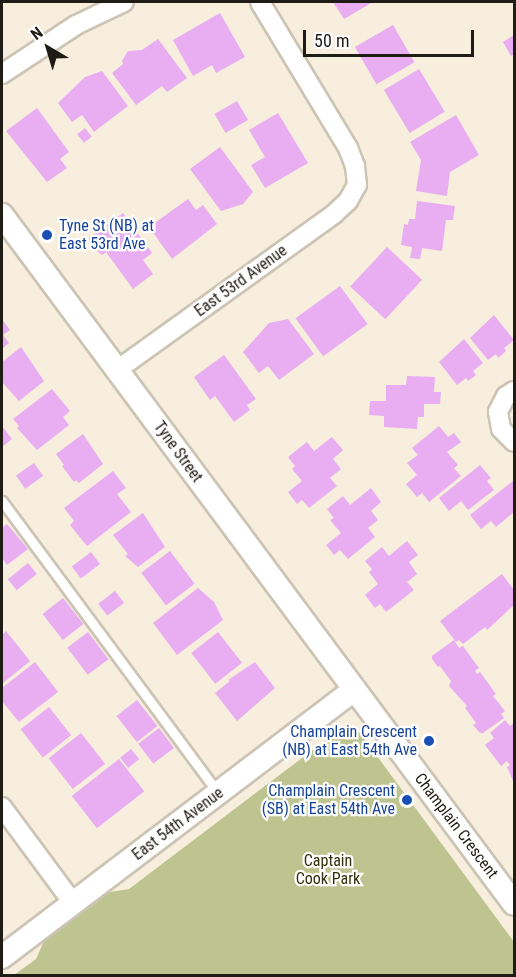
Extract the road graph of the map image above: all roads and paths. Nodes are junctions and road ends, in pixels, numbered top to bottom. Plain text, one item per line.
1 (124, 2) edge
2 (260, 2) edge
3 (2, 74) edge
4 (2, 215) edge
5 (117, 370) junction
6 (514, 391) edge
7 (514, 442) edge
8 (2, 501) edge
9 (354, 690) junction
10 (218, 793) junction
11 (2, 807) edge
12 (73, 903) junction
13 (514, 904) edge
14 (2, 957) edge

1 - 3 street
2 - 5 street, East 53rd Avenue
4 - 5 street, Tyne Street
5 - 9 street, Tyne Street
6 - 7 street
8 - 10 lane
9 - 10 street, East 54th Avenue
9 - 13 street, Champlain Crescent
10 - 12 street, East 54th Avenue
11 - 12 street
12 - 14 street, East 54th Avenue

